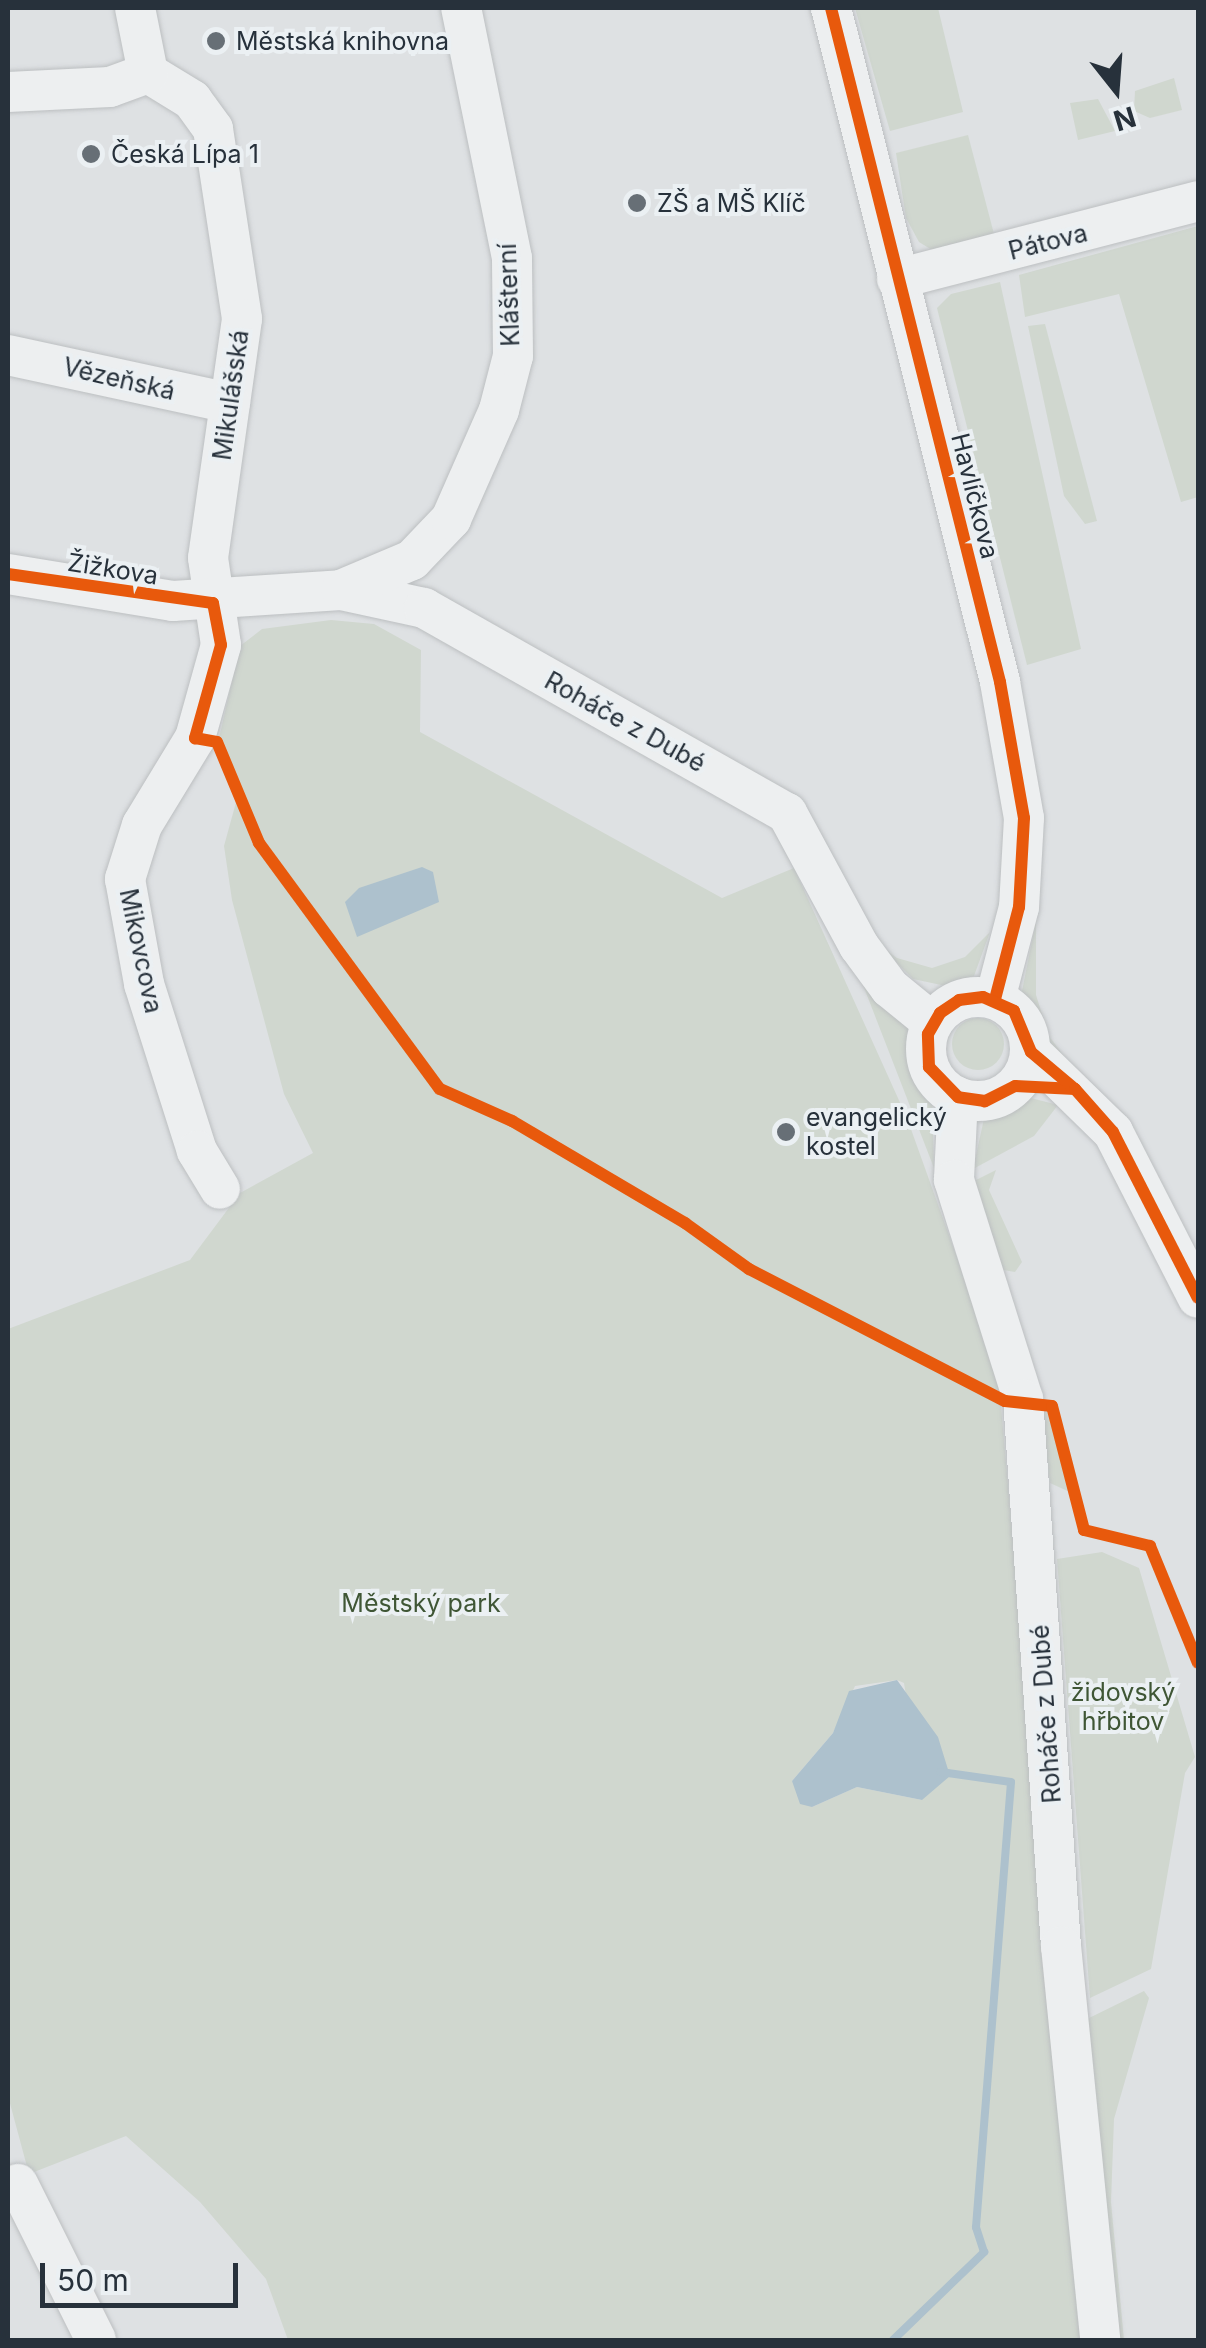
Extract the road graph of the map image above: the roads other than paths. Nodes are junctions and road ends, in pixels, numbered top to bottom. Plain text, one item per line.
1 (135, 8) edge
2 (461, 8) edge
3 (831, 8) edge
4 (148, 73) junction
5 (8, 92) edge
6 (1198, 201) edge
7 (897, 279) junction
8 (8, 355) edge
9 (230, 403) junction
10 (412, 560) junction
11 (8, 574) edge
12 (341, 590) junction
13 (213, 602) junction
14 (438, 617) junction
15 (995, 999) junction
16 (933, 1023) junction
17 (1023, 1068) junction
18 (958, 1097) junction
19 (220, 1189) dead end
20 (1198, 1298) edge
21 (18, 2184) dead end
22 (96, 2340) edge
23 (1100, 2340) edge

1 - 4 street
2 - 10 street, Klášterní
3 - 7 street, Havlíčkova
4 - 5 street
4 - 9 street, Mikulášská
6 - 7 street, Pátova
7 - 15 street, Havlíčkova
8 - 9 street, Vězeňská
9 - 13 street, Mikulášská
10 - 12 street, Klášterní
10 - 14 street
11 - 13 street, Žižkova
12 - 13 street, Roháče z Dubé
12 - 14 street, Roháče z Dubé
13 - 19 street, Mikovcova
14 - 16 street, Roháče z Dubé
15 - 16 street
15 - 17 street
16 - 18 street
17 - 18 street
17 - 20 street
18 - 23 street, Roháče z Dubé
21 - 22 street

